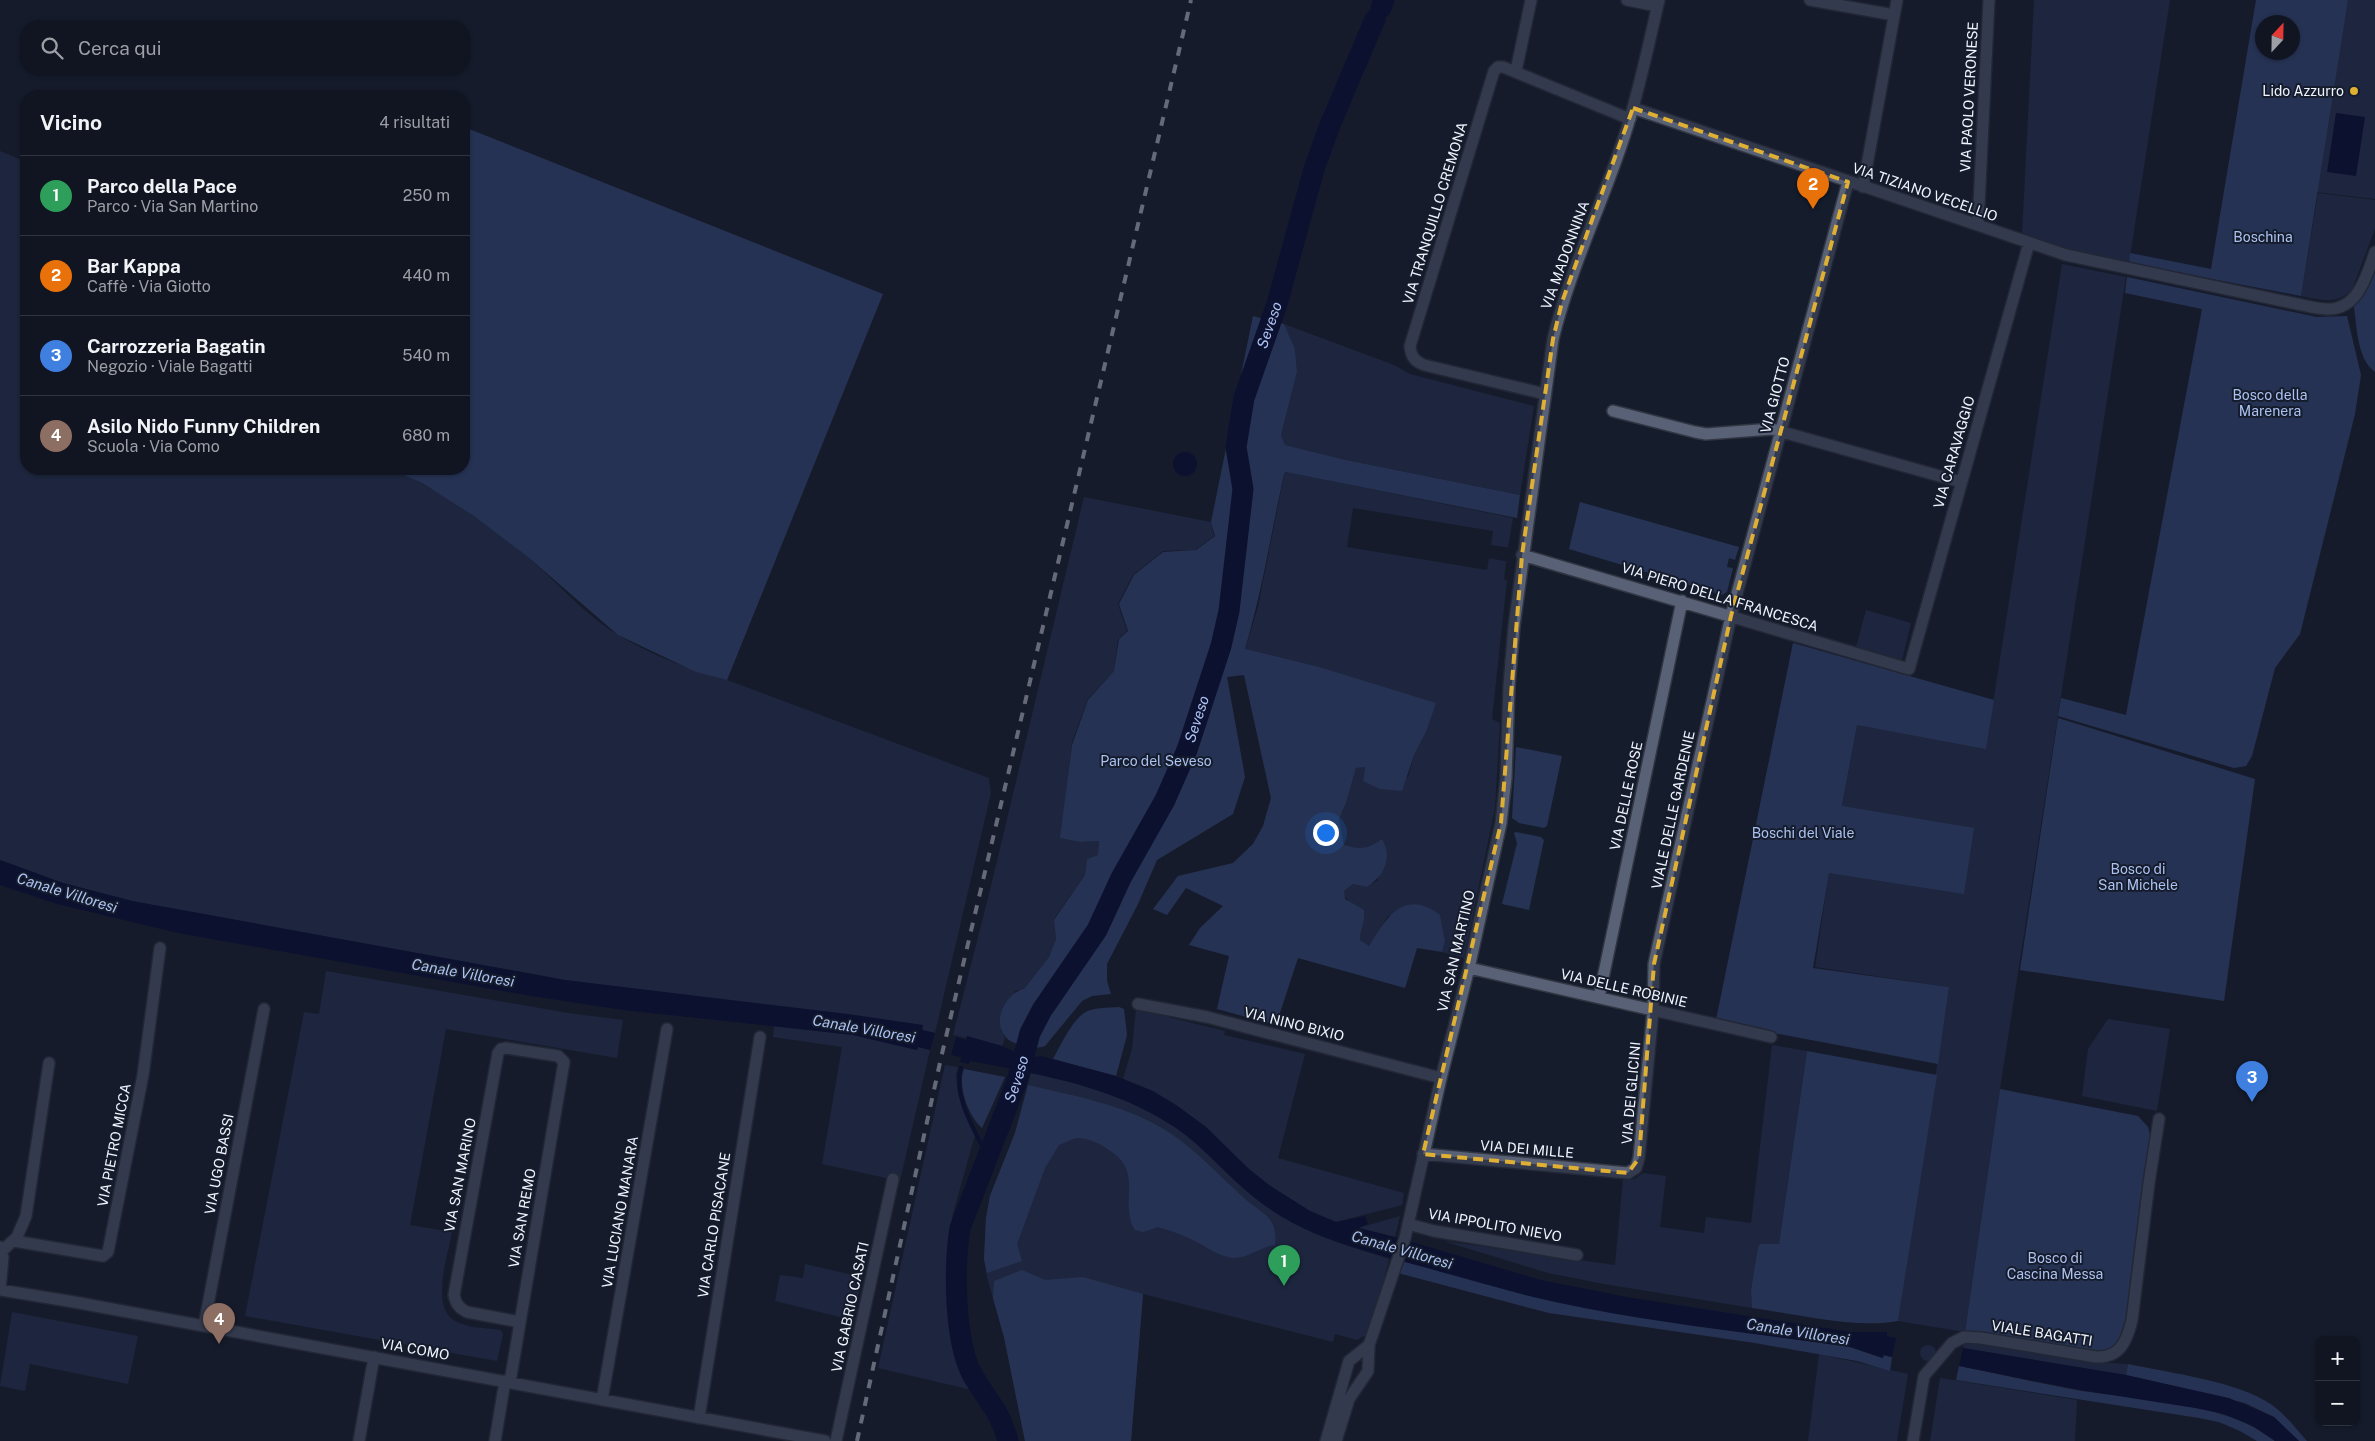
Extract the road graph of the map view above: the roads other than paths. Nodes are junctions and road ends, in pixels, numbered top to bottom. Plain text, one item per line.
1 (1531, 0) edge
2 (1627, 0) edge
3 (1810, 0) edge
4 (1898, 0) edge
5 (1989, 0) edge
6 (1658, 3) edge
7 (1894, 15) junction
8 (1498, 67) joint
9 (1516, 71) junction
10 (1632, 114) junction
11 (1848, 182) junction
12 (1864, 187) junction
13 (1978, 225) junction
14 (2029, 244) junction
15 (2375, 252) edge
16 (1545, 394) junction
17 (1613, 411) dead end
18 (1780, 431) junction
19 (1961, 482) junction
20 (1522, 556) junction
21 (1682, 601) junction
22 (1731, 616) junction
23 (1910, 669) joint
24 (160, 948) dead end
25 (1469, 968) junction
26 (1599, 997) junction
27 (1138, 1004) dead end
28 (264, 1009) dead end
29 (1654, 1012) junction
30 (667, 1029) dead end
31 (760, 1037) dead end
32 (1771, 1037) dead end
33 (563, 1059) joint
34 (49, 1063) dead end
35 (1441, 1078) junction
36 (2159, 1118) dead end
37 (1424, 1154) junction
38 (1628, 1173) joint
39 (893, 1179) dead end
40 (1408, 1224) junction
41 (14, 1241) junction
42 (1, 1249) edge
43 (1577, 1255) dead end
44 (0, 1289) edge
45 (520, 1322) junction
46 (204, 1326) junction
47 (1370, 1345) junction
48 (374, 1357) junction
49 (507, 1382) junction
50 (602, 1400) junction
51 (699, 1418) junction
52 (359, 1441) edge
53 (495, 1441) edge
54 (825, 1441) edge
55 (836, 1441) edge
56 (1326, 1441) edge
57 (1336, 1441) edge
58 (1913, 1441) edge

1 - 9 street
2 - 6 street
3 - 7 street
4 - 7 street
5 - 13 street, VIA PAOLO VERONESE
6 - 10 street, VIA MADONNINA
7 - 12 street
8 - 9 street, VIA TIZIANO VECELLIO
8 - 16 street, VIA TRANQUILLO CREMONA
9 - 10 street, VIA TIZIANO VECELLIO
10 - 11 street, VIA TIZIANO VECELLIO
10 - 16 street, VIA MADONNINA
11 - 12 street, VIA TIZIANO VECELLIO
11 - 18 street, VIA GIOTTO
12 - 13 street, VIA TIZIANO VECELLIO
13 - 14 street, VIA TIZIANO VECELLIO
14 - 15 street, VIA TIZIANO VECELLIO
14 - 19 street, VIA CARAVAGGIO
16 - 20 street, VIA MADONNINA
17 - 18 street
18 - 19 street
18 - 22 street, VIA GIOTTO
19 - 23 street, VIA CARAVAGGIO
20 - 21 street, VIA PIERO DELLA FRANCESCA
20 - 25 street, VIA SAN MARTINO
21 - 22 street, VIA PIERO DELLA FRANCESCA
21 - 26 street, VIA DELLE ROSE
22 - 23 street, VIA PIERO DELLA FRANCESCA
22 - 29 street, VIALE DELLE GARDENIE
24 - 41 street, VIA PIETRO MICCA
25 - 26 street, VIA DELLE ROBINIE
25 - 35 street, VIA SAN MARTINO
26 - 29 street, VIA DELLE ROBINIE
27 - 35 street, VIA NINO BIXIO
28 - 46 street, VIA UGO BASSI
29 - 32 street, VIA DELLE ROBINIE
29 - 38 street, VIA DEI GLICINI
30 - 50 street, VIA LUCIANO MANARA
31 - 51 street, VIA CARLO PISACANE
33 - 45 street, VIA SAN REMO
33 - 45 street, VIA SAN MARINO
34 - 41 street
35 - 37 street, VIA SAN MARTINO
36 - 58 street, VIALE BAGATTI
37 - 38 street, VIA DEI MILLE
37 - 40 street, VIA SAN MARTINO
39 - 55 street, VIA GABRIO CASATI
40 - 43 street, VIA IPPOLITO NIEVO
40 - 47 street, VIA SAN MARTINO
41 - 42 street
42 - 44 street, VIA COMO
44 - 46 street, VIA COMO
45 - 49 street, VIA SAN REMO
46 - 48 street, VIA COMO
47 - 56 street
47 - 57 street, VIA SAN MARTINO
48 - 49 street, VIA COMO
48 - 52 street
49 - 50 street, VIA COMO
49 - 53 street, VIA SAN REMO
50 - 51 street, VIA COMO
51 - 54 street, VIA COMO

